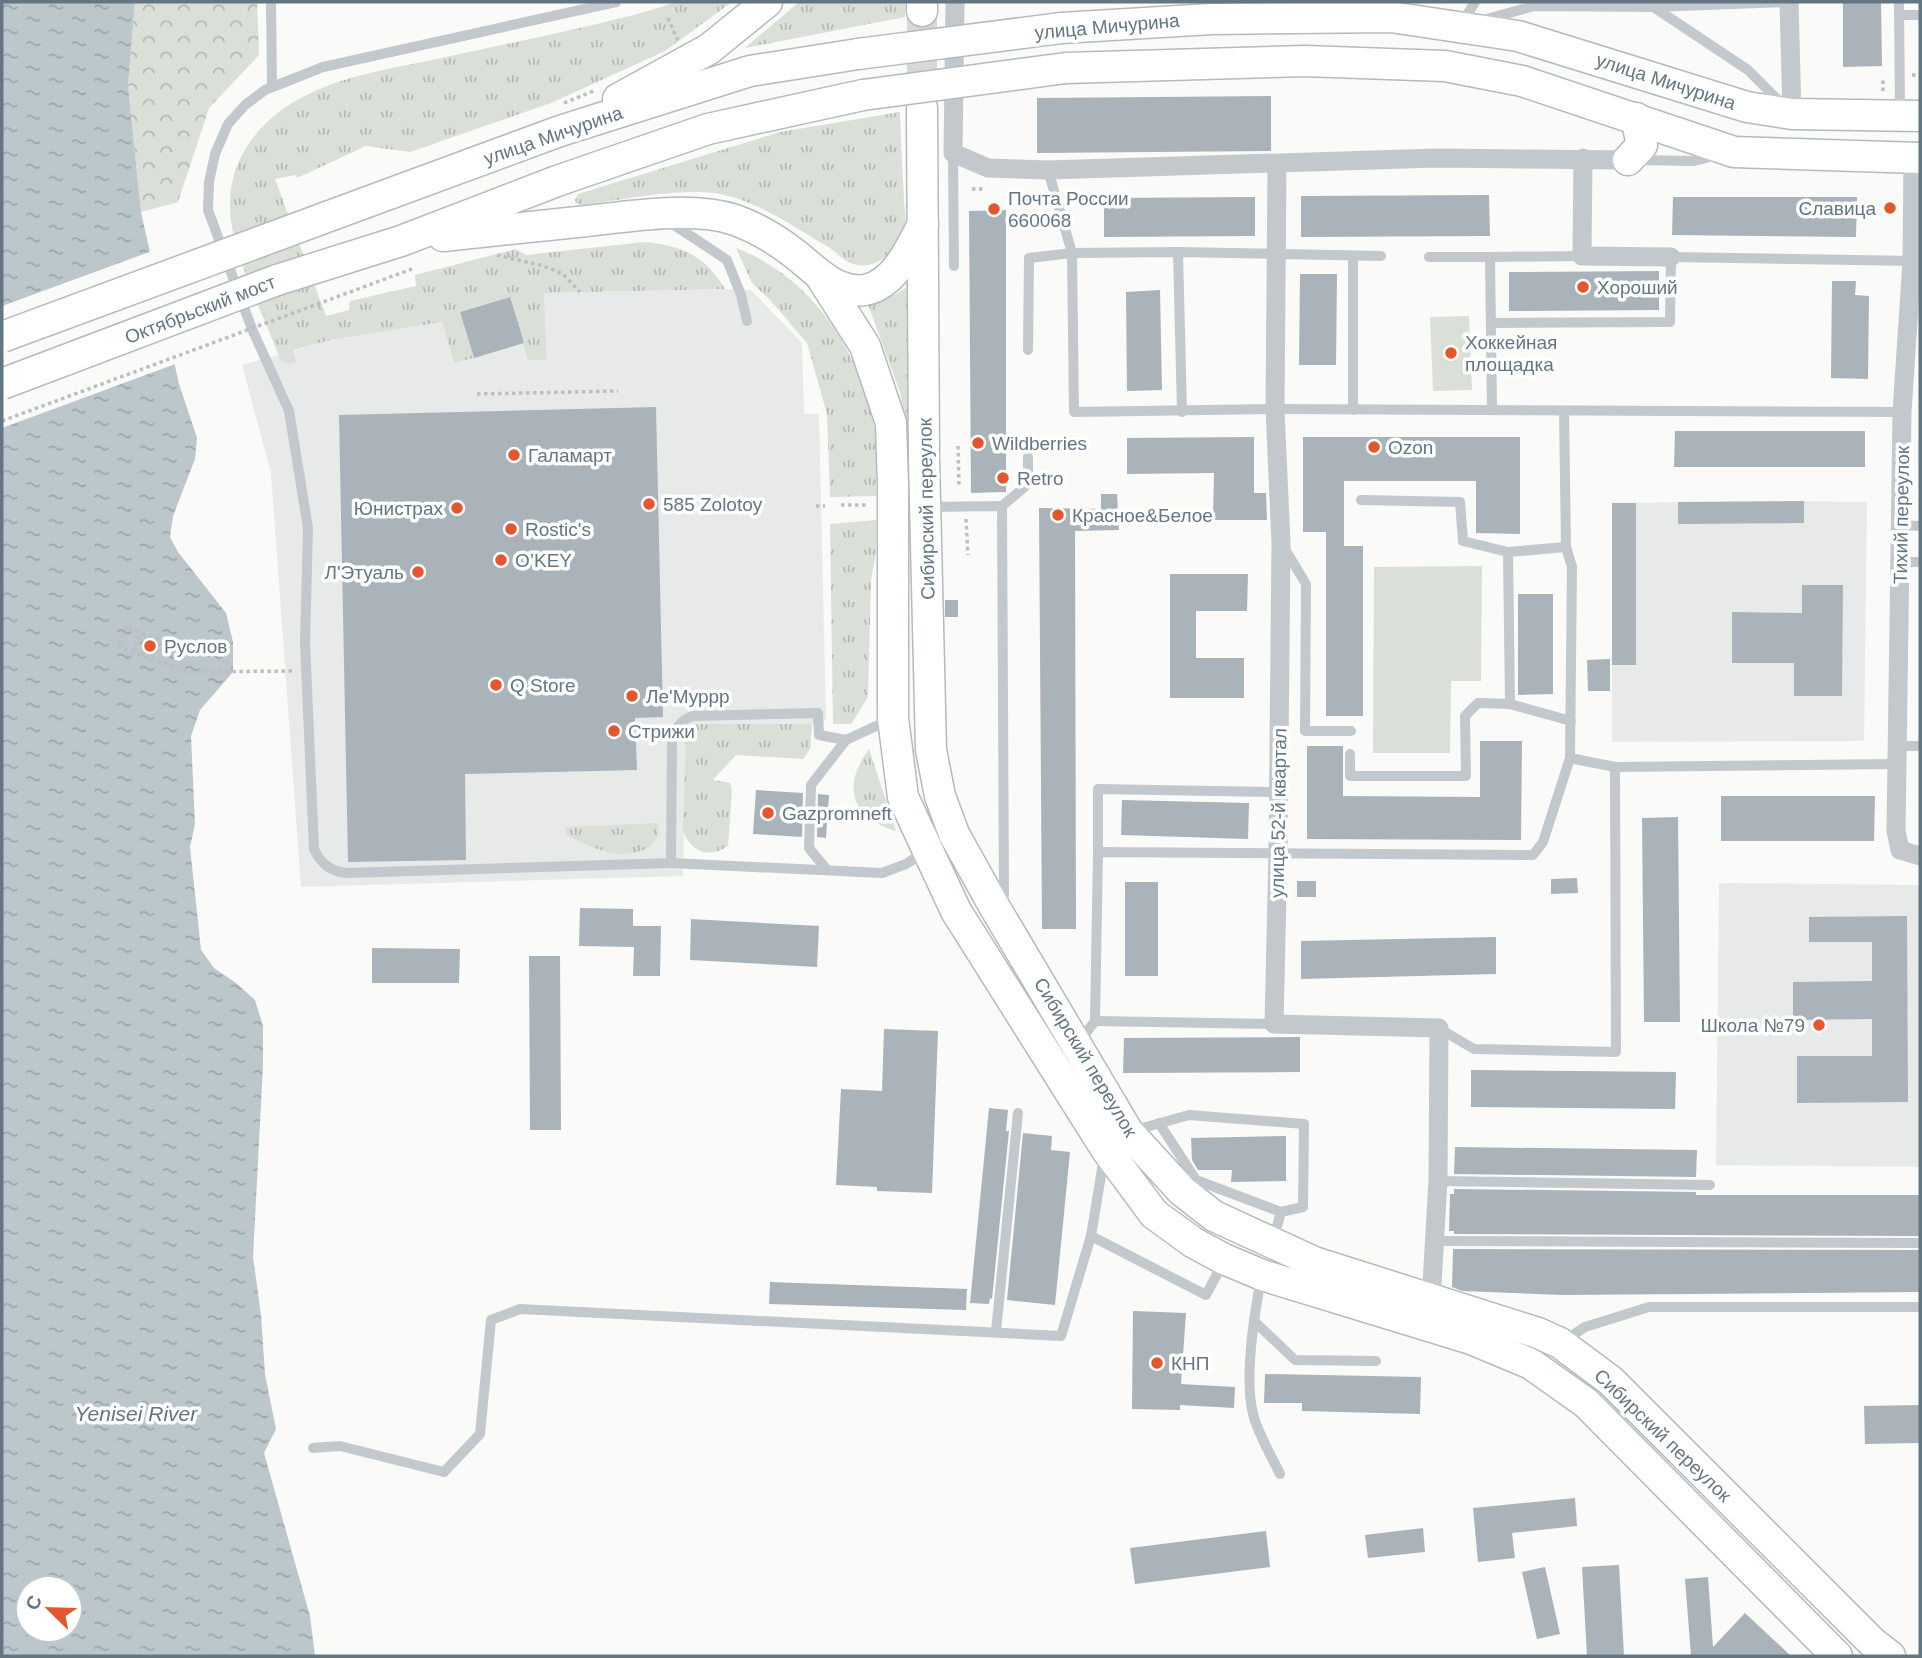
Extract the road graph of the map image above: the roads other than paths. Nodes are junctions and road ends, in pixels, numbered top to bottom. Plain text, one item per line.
1 (271, 2) edge
2 (616, 2) edge
3 (767, 2) edge
4 (955, 2) edge
5 (1137, 2) edge
6 (1360, 2) edge
7 (1788, 2) edge
8 (1899, 2) edge
9 (1650, 4) edge
10 (1467, 14) edge
11 (1899, 15) junction
12 (1920, 15) edge
13 (1391, 17) junction
14 (1061, 29) junction
15 (272, 87) junction
16 (922, 108) tunnel mouth
17 (1901, 110) edge
18 (1792, 114) junction
19 (1636, 118) junction
20 (560, 131) junction
21 (1734, 152) junction
22 (953, 153) junction
23 (1583, 158) junction
24 (1916, 158) edge
25 (1628, 160) junction
26 (1277, 164) junction
27 (1048, 170) junction
28 (655, 214) junction
29 (923, 224) junction
30 (401, 241) junction
31 (1178, 252) junction
32 (1072, 253) junction
33 (1275, 254) junction
34 (1353, 256) junction
35 (1381, 256) dead end
36 (1582, 256) junction
37 (1429, 257) dead end
38 (1490, 257) junction
39 (1671, 257) junction
40 (1916, 261) edge
41 (954, 267) dead end
42 (821, 277) junction
43 (747, 321) dead end
44 (1492, 323) junction
45 (2, 337) edge
46 (1028, 350) dead end
47 (2, 384) edge
48 (1275, 409) junction
49 (1353, 410) junction
50 (1492, 411) junction
51 (1564, 411) junction
52 (1182, 412) junction
53 (1902, 412) junction
54 (1028, 457) dead end
55 (1361, 500) dead end
56 (1002, 506) junction
57 (925, 508) junction
58 (1911, 525) edge
59 (1281, 543) junction
60 (1566, 547) junction
61 (1508, 552) junction
62 (1900, 562) junction
63 (1920, 562) edge
64 (1510, 704) junction
65 (893, 718) junction
66 (1571, 721) junction
67 (1351, 732) dead end
68 (846, 740) junction
69 (1920, 746) edge
70 (1350, 754) dead end
71 (1897, 755) junction
72 (1570, 758) junction
73 (1615, 767) junction
74 (1279, 792) junction
75 (954, 834) junction
76 (926, 851) junction
77 (1098, 852) junction
78 (1278, 852) junction
79 (1920, 856) edge
80 (671, 863) junction
81 (827, 870) junction
82 (994, 906) junction
83 (1274, 1024) junction
84 (1439, 1028) junction
85 (1087, 1033) junction
86 (1018, 1114) dead end
87 (1159, 1123) junction
88 (1117, 1141) junction
89 (1438, 1181) junction
90 (1710, 1185) dead end
91 (1281, 1212) junction
92 (1091, 1236) junction
93 (1436, 1241) junction
94 (1920, 1243) edge
95 (1272, 1244) junction
96 (1224, 1259) junction
97 (1262, 1275) junction
98 (1432, 1301) junction
99 (1920, 1307) edge
100 (1254, 1321) junction
101 (996, 1331) junction
102 (1560, 1343) junction
103 (1376, 1362) dead end
104 (313, 1448) dead end
105 (1280, 1474) dead end
106 (1838, 1656) edge
107 (1890, 1656) edge

1 - 15 lane
2 - 15 lane
3 - 20 main road
4 - 22 street
5 - 14 main road
6 - 13 main road
7 - 9 lane
7 - 18 street
8 - 11 lane
9 - 10 lane
9 - 18 lane
10 - 13 main road, улица Мичурина
10 - 18 main road, улица Мичурина
11 - 12 lane
11 - 17 lane
13 - 14 main road, улица Мичурина
14 - 20 main road, улица Мичурина, bridge
15 - 80 lane
16 - 29 main road, Сибирский переулок
17 - 18 main road, улица Мичурина
19 - 21 main road, улица Мичурина
19 - 25 main road
19 - 30 main road, улица Мичурина, bridge
20 - 45 main road, улица Мичурина, bridge
21 - 24 main road, улица Мичурина
21 - 25 lane
22 - 27 street
22 - 41 lane
23 - 25 street
23 - 26 street
23 - 36 street
24 - 40 street, Тихий переулок
26 - 27 street
26 - 33 street, улица 52-й квартал
27 - 32 lane
28 - 30 main road
28 - 42 main road
28 - 43 lane
29 - 42 main road
29 - 57 main road, Сибирский переулок
30 - 47 main road, Октябрьский мост, bridge
31 - 32 lane
31 - 33 lane
31 - 52 lane
32 - 46 lane
32 - 52 lane
33 - 34 lane
33 - 48 street, улица 52-й квартал
34 - 35 lane
34 - 49 lane
36 - 38 lane
36 - 39 street
37 - 38 lane
38 - 44 lane
39 - 40 lane
39 - 44 lane
40 - 53 street, Тихий переулок
42 - 65 main road, Сибирский переулок
44 - 50 lane
48 - 49 lane
48 - 52 lane
48 - 59 street, улица 52-й квартал
49 - 50 lane
50 - 51 lane
51 - 53 lane
51 - 60 lane
53 - 58 street, Тихий переулок
54 - 56 lane
55 - 61 lane
56 - 57 lane
56 - 82 lane
57 - 75 main road, Сибирский переулок
58 - 62 street, Тихий переулок
59 - 67 lane
59 - 74 street, улица 52-й квартал
60 - 61 lane
60 - 66 lane
61 - 64 lane
62 - 63 lane
62 - 71 street, Тихий переулок
64 - 66 lane
64 - 70 lane
65 - 68 lane
65 - 76 main road, Сибирский переулок
66 - 72 lane
68 - 80 lane
68 - 81 lane
69 - 71 lane
71 - 73 lane
71 - 79 street, Тихий переулок
72 - 73 lane
72 - 78 lane
73 - 84 lane
74 - 77 lane
74 - 78 street, улица 52-й квартал
75 - 76 main road
75 - 82 main road, Сибирский переулок
76 - 81 lane
76 - 88 main road, Сибирский переулок
77 - 78 lane
77 - 85 lane
78 - 83 street, улица 52-й квартал
80 - 81 lane
82 - 85 main road, Сибирский переулок
83 - 84 street
83 - 85 lane
84 - 89 street
85 - 88 main road, Сибирский переулок
86 - 101 lane
87 - 88 lane
87 - 91 lane
87 - 91 lane
88 - 92 lane
88 - 95 main road, Сибирский переулок
88 - 96 main road, Сибирский переулок
89 - 90 lane
89 - 93 street
91 - 95 lane
92 - 96 lane
92 - 101 lane
93 - 94 lane
93 - 98 street
95 - 97 main road
95 - 98 main road, Сибирский переулок
96 - 97 main road, Сибирский переулок
97 - 100 lane
97 - 106 main road, Сибирский переулок
98 - 102 main road, Сибирский переулок
99 - 102 lane
100 - 103 lane
100 - 105 lane
101 - 104 lane
102 - 107 main road, Сибирский переулок

